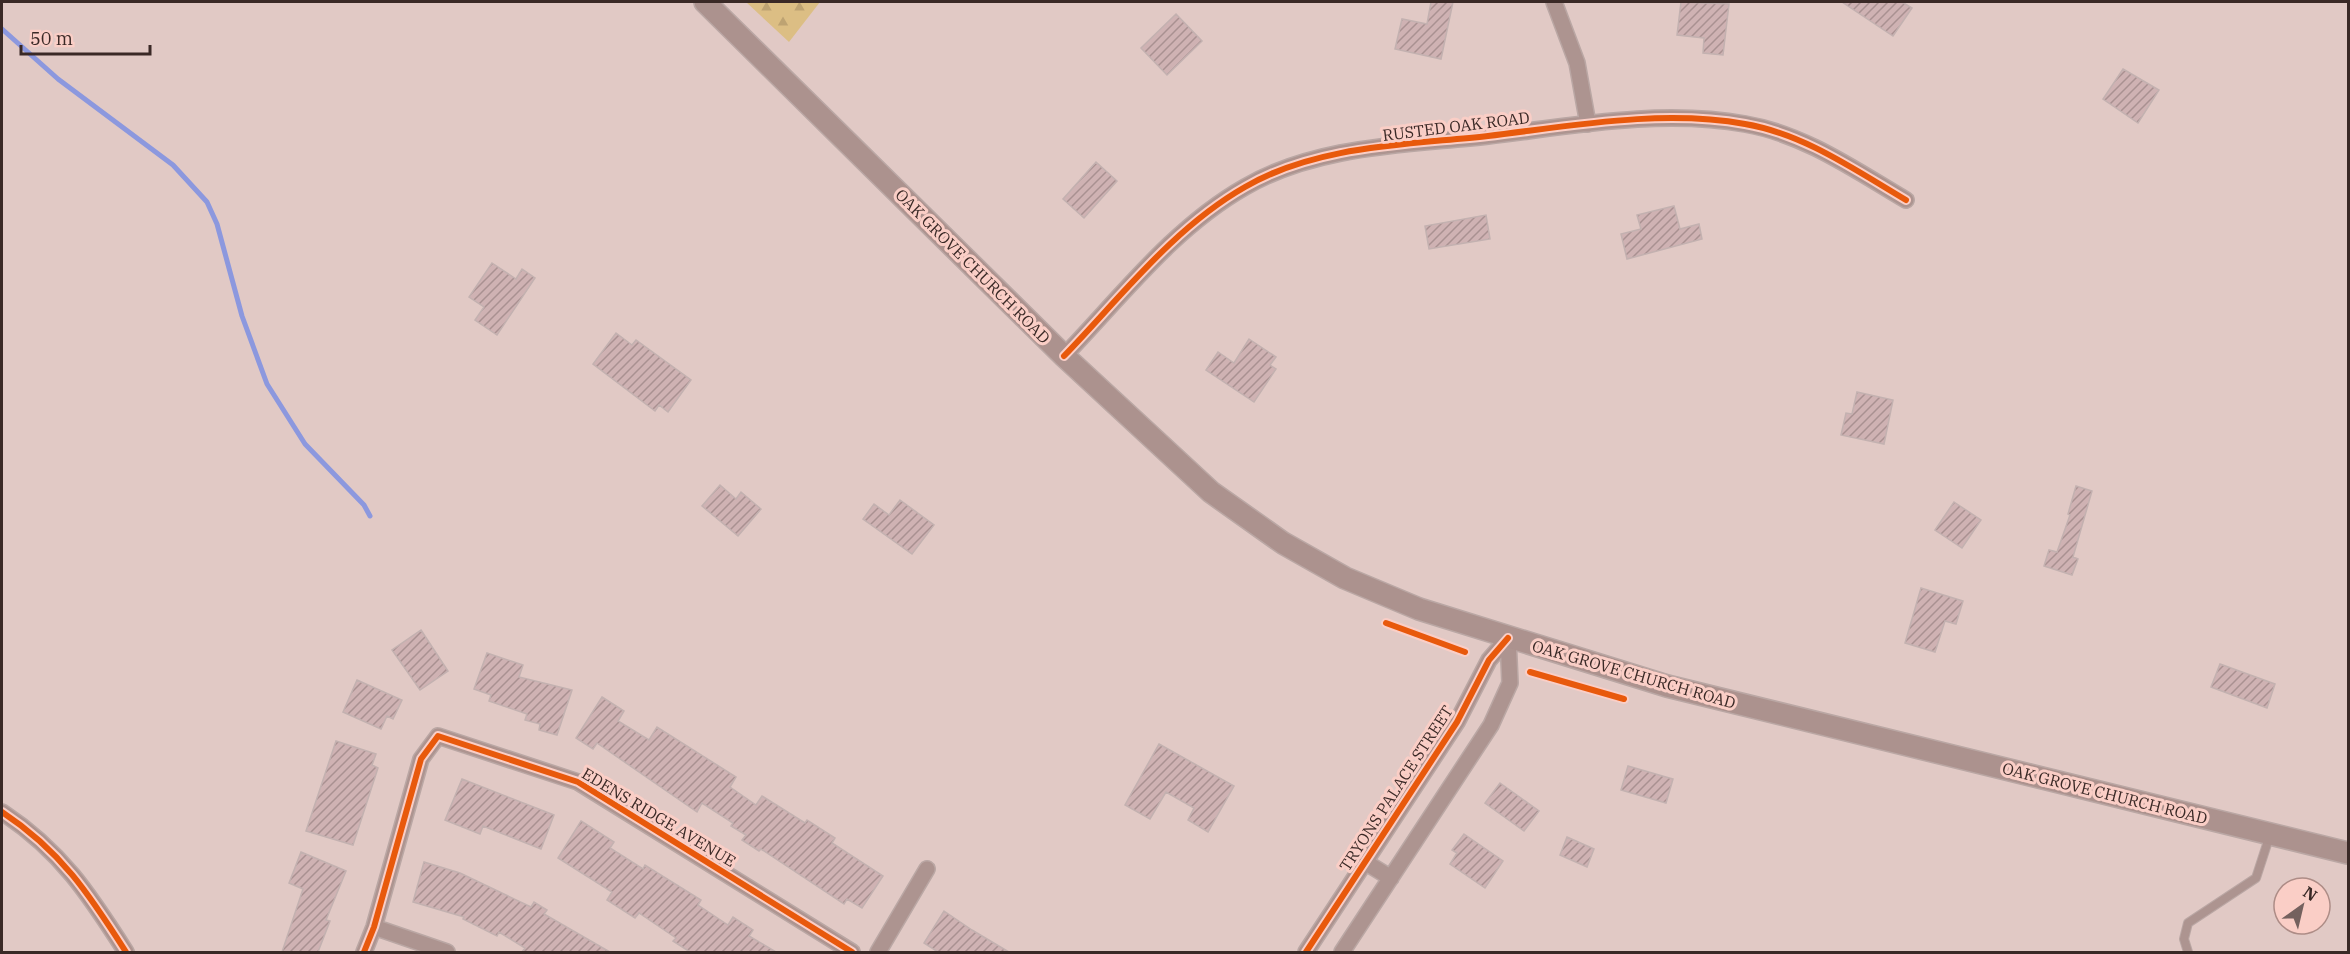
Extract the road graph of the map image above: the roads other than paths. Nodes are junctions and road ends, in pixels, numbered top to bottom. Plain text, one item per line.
1 (705, 2) edge
2 (1554, 2) edge
3 (1588, 124) junction
4 (1906, 200) dead end
5 (1064, 356) junction
6 (1508, 638) junction
7 (2, 812) edge
8 (2271, 834) junction
9 (2349, 853) edge
10 (1365, 862) junction
11 (927, 869) dead end
12 (1391, 878) junction
13 (374, 927) junction
14 (126, 952) edge
15 (364, 952) edge
16 (447, 952) edge
17 (852, 952) edge
18 (878, 952) edge
19 (1306, 952) edge
20 (1342, 952) edge
21 (2188, 952) edge

1 - 5 main road, OAK GROVE CHURCH ROAD
2 - 3 street
3 - 4 street, RUSTED OAK ROAD
3 - 5 street, RUSTED OAK ROAD
5 - 6 main road, OAK GROVE CHURCH ROAD
6 - 8 main road, OAK GROVE CHURCH ROAD
6 - 10 street, TRYONS PALACE STREET
6 - 12 street
7 - 14 street
8 - 9 main road, OAK GROVE CHURCH ROAD
8 - 21 lane
10 - 12 street
10 - 19 street, TRYONS PALACE STREET
11 - 18 street
12 - 20 street
13 - 15 street
13 - 16 street
13 - 17 street, EDENS RIDGE AVENUE

